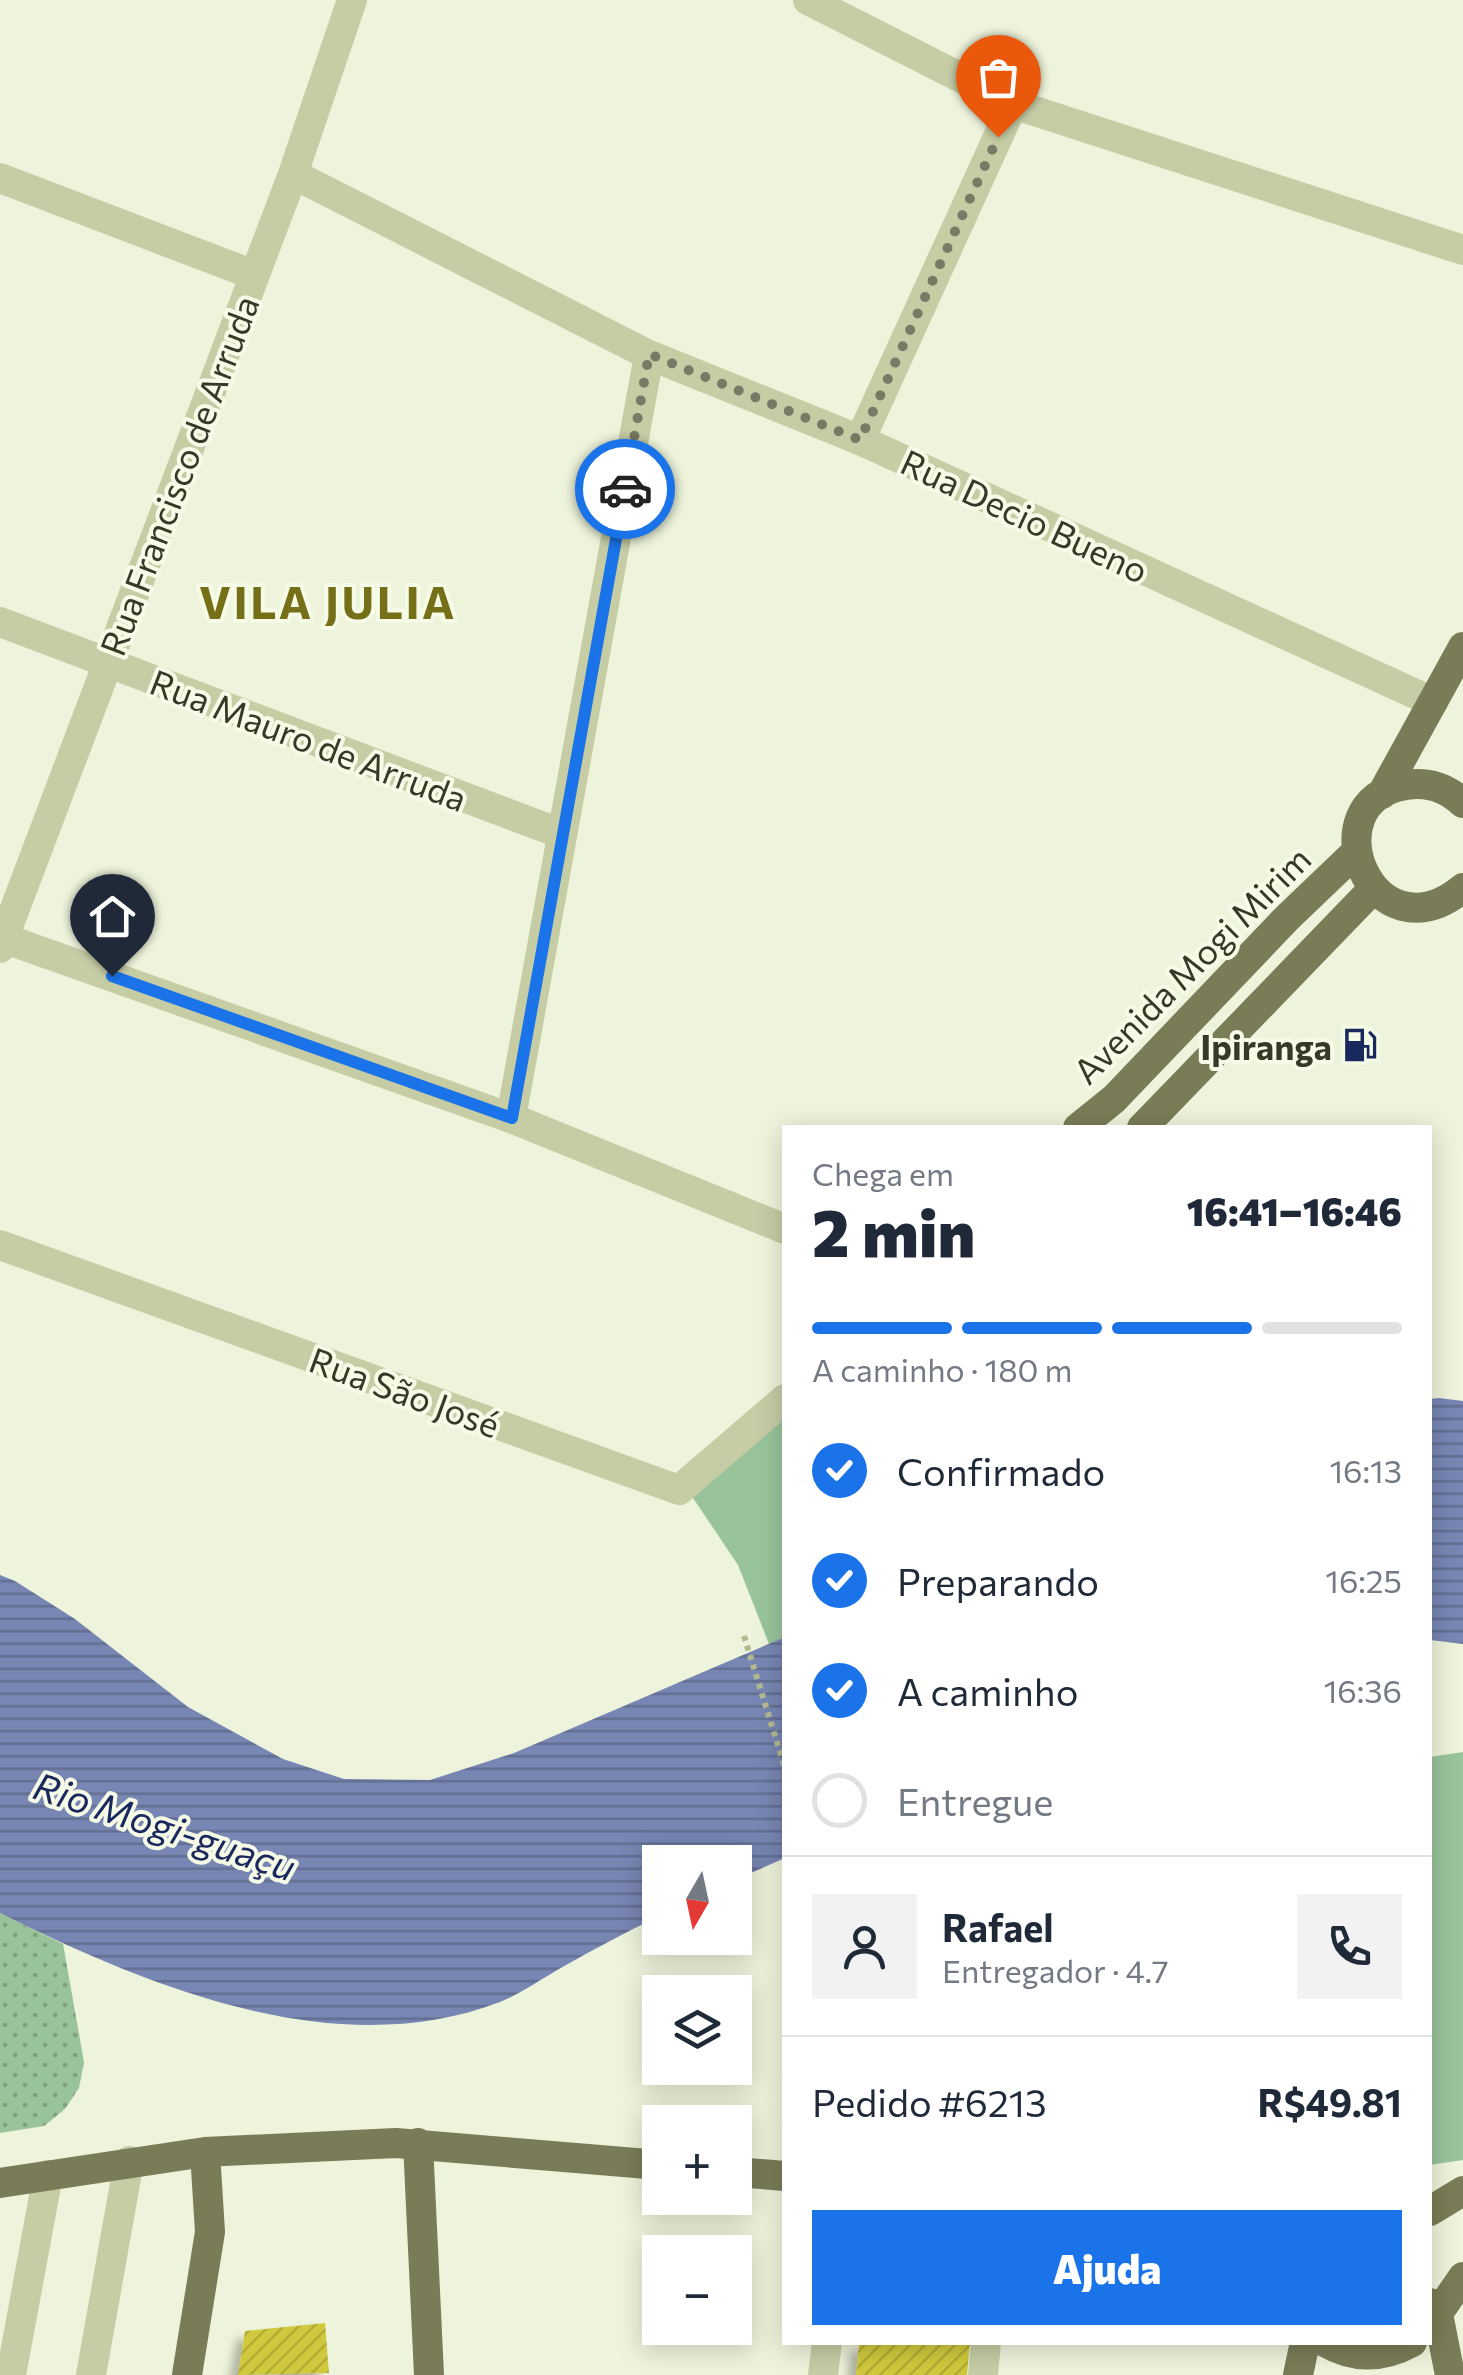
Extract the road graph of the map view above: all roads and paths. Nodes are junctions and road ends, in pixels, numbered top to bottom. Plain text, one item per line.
1 (352, 0) edge
2 (808, 0) edge
3 (1013, 104) junction
4 (293, 174) junction
5 (0, 178) edge
6 (1463, 250) edge
7 (254, 274) junction
8 (649, 354) junction
9 (860, 440) junction
10 (0, 622) edge
11 (1463, 647) edge
12 (107, 663) junction
13 (1433, 702) junction
14 (1382, 794) junction
15 (1463, 803) edge
16 (562, 834) junction
17 (1356, 852) junction
18 (1373, 889) junction
19 (1459, 896) edge
20 (1, 941) edge
21 (512, 1118) junction
22 (1082, 1125) edge
23 (1145, 1125) edge
24 (782, 1227) edge
25 (0, 1245) edge
26 (782, 1402) edge
27 (744, 1636) dead end
28 (782, 1758) edge
29 (418, 2142) junction
30 (205, 2152) junction
31 (130, 2161) junction
32 (642, 2163) edge
33 (752, 2173) edge
34 (48, 2175) junction
35 (782, 2176) edge
36 (0, 2184) edge
37 (1463, 2191) edge
38 (1432, 2209) edge
39 (1463, 2277) edge
40 (1433, 2314) edge
41 (827, 2345) edge
42 (986, 2345) edge
43 (1304, 2345) edge
44 (1332, 2345) edge
45 (1406, 2345) edge
46 (11, 2375) edge
47 (92, 2375) edge
48 (187, 2375) edge
49 (428, 2375) edge
50 (823, 2375) edge
51 (984, 2375) edge
52 (1298, 2375) edge
53 (1450, 2375) edge

1 - 4 street, Rua Francisco de Arruda
2 - 3 street
3 - 6 street
3 - 9 street
4 - 7 street, Rua Francisco de Arruda
4 - 8 street, Rua Decio Bueno
5 - 7 street
7 - 12 street, Rua Francisco de Arruda
8 - 9 street, Rua Decio Bueno
8 - 16 street
9 - 13 street, Rua Decio Bueno
10 - 12 street, Rua Mauro de Arruda
11 - 13 main road, Avenida Mogi Mirim
12 - 16 street, Rua Mauro de Arruda
12 - 20 street, Rua Francisco de Arruda
13 - 14 main road, Avenida Mogi Mirim
14 - 15 main road
14 - 17 main road, Avenida Mogi Mirim
16 - 21 street
17 - 18 main road, Avenida Mogi Mirim
17 - 22 main road, Avenida Mogi Mirim
18 - 19 main road
18 - 23 main road
20 - 21 street
21 - 24 street
25 - 26 street, Rua São José
27 - 28 path
29 - 30 main road
29 - 32 main road
29 - 49 main road
30 - 31 main road
30 - 48 main road
31 - 34 main road
31 - 47 street
33 - 35 main road
34 - 36 main road
34 - 46 street
37 - 38 main road
39 - 40 main road
40 - 53 main road
41 - 50 street
42 - 51 street
43 - 52 main road
44 - 45 main road

